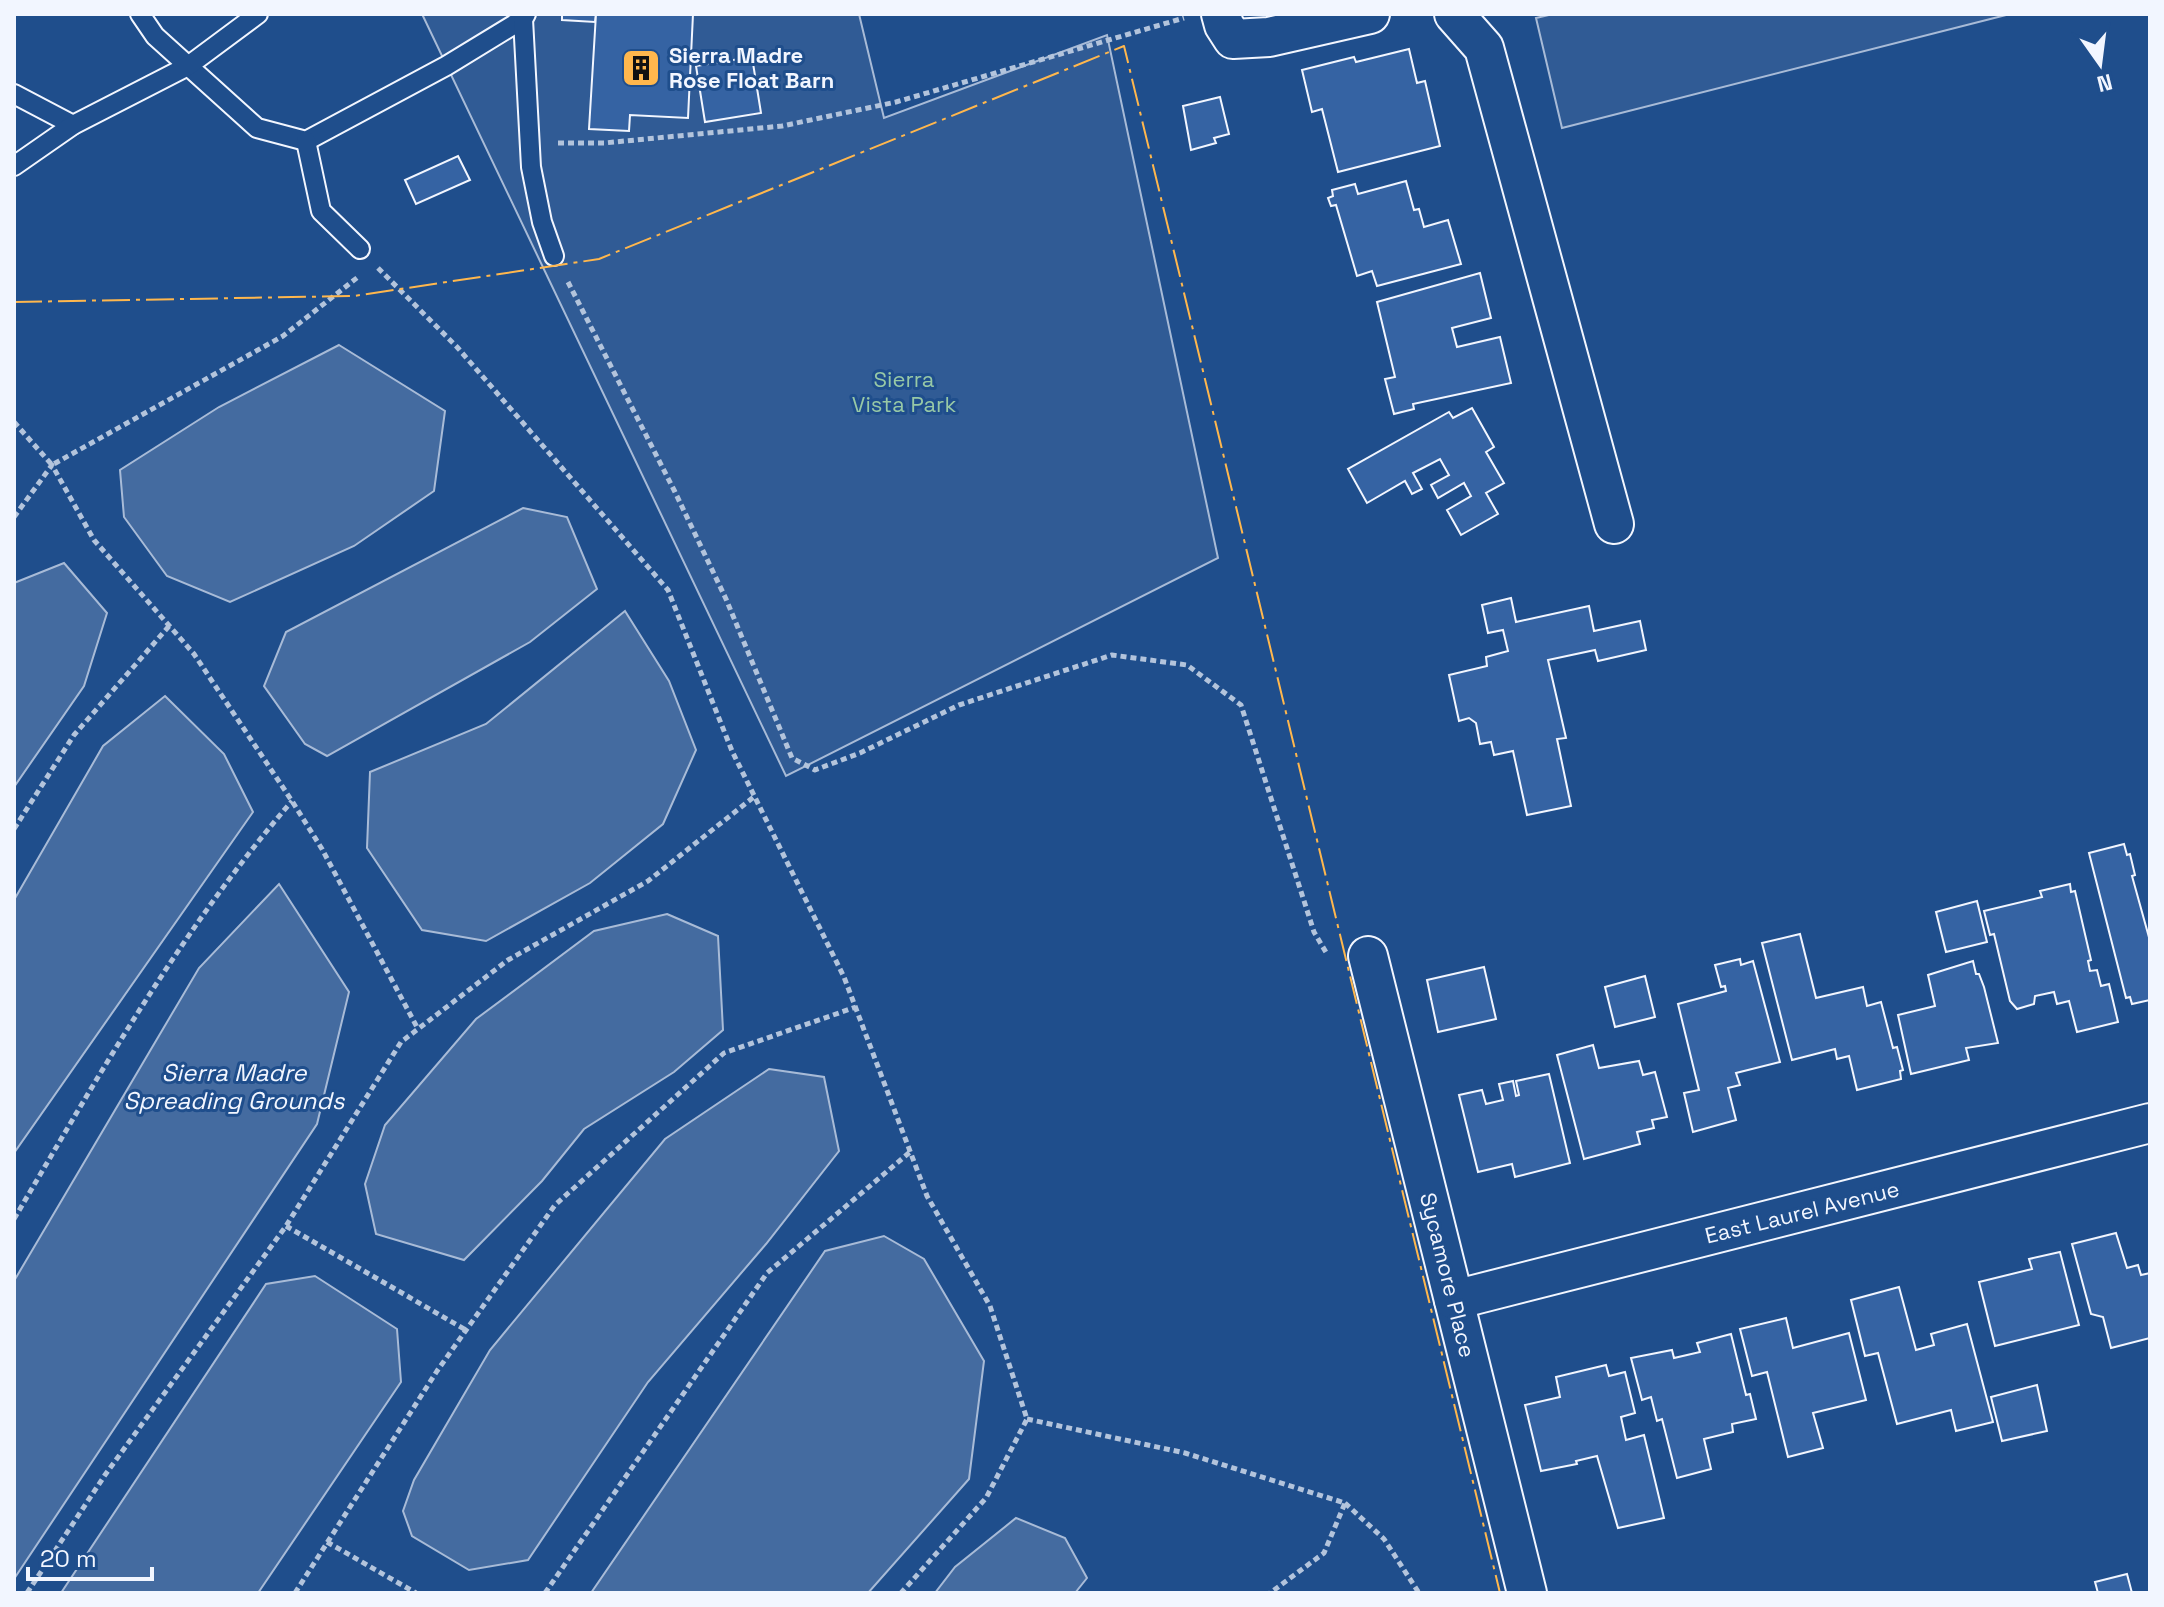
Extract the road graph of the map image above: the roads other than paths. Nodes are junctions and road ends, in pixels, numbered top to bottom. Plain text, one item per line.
1 (140, 14) edge
2 (258, 14) edge
3 (1221, 14) edge
4 (1370, 14) edge
5 (1454, 14) edge
6 (525, 17) edge
7 (188, 66) junction
8 (14, 94) edge
9 (73, 125) junction
10 (306, 141) junction
11 (14, 166) edge
12 (360, 249) road end
13 (554, 256) road end
14 (1614, 524) dead end
15 (1368, 956) road end
16 (2150, 1123) edge
17 (1454, 1300) junction
18 (1527, 1593) edge

1 - 7 lane
2 - 7 lane
3 - 4 street
5 - 14 street
6 - 10 lane
6 - 13 lane
7 - 9 lane
7 - 10 lane
8 - 9 lane
9 - 11 lane
10 - 12 lane
15 - 17 street, Sycamore Place
16 - 17 street, East Laurel Avenue
17 - 18 street, Sycamore Place

